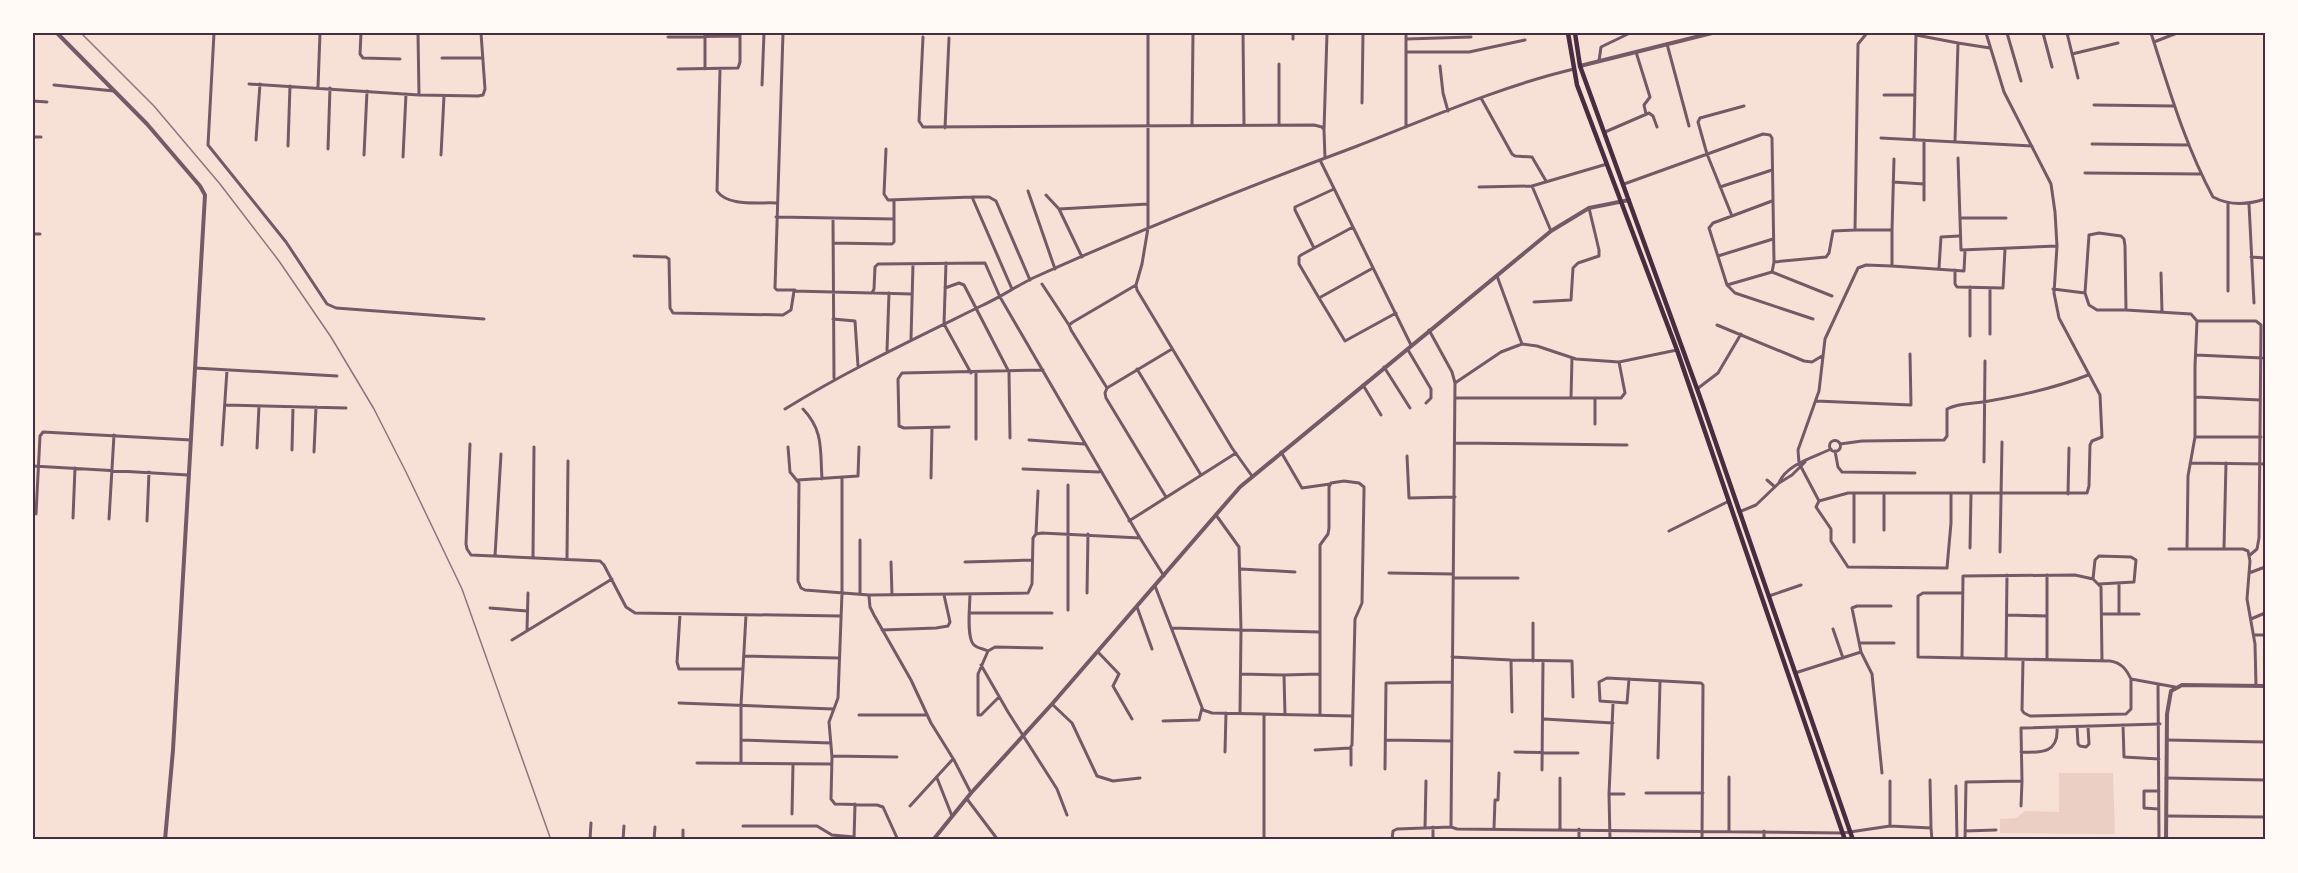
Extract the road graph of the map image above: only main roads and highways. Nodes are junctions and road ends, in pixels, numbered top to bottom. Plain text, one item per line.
1 (1568, 33) edge
2 (1575, 33) edge
3 (1845, 840) edge
4 (1853, 840) edge

1 - 3 highway
2 - 4 highway

